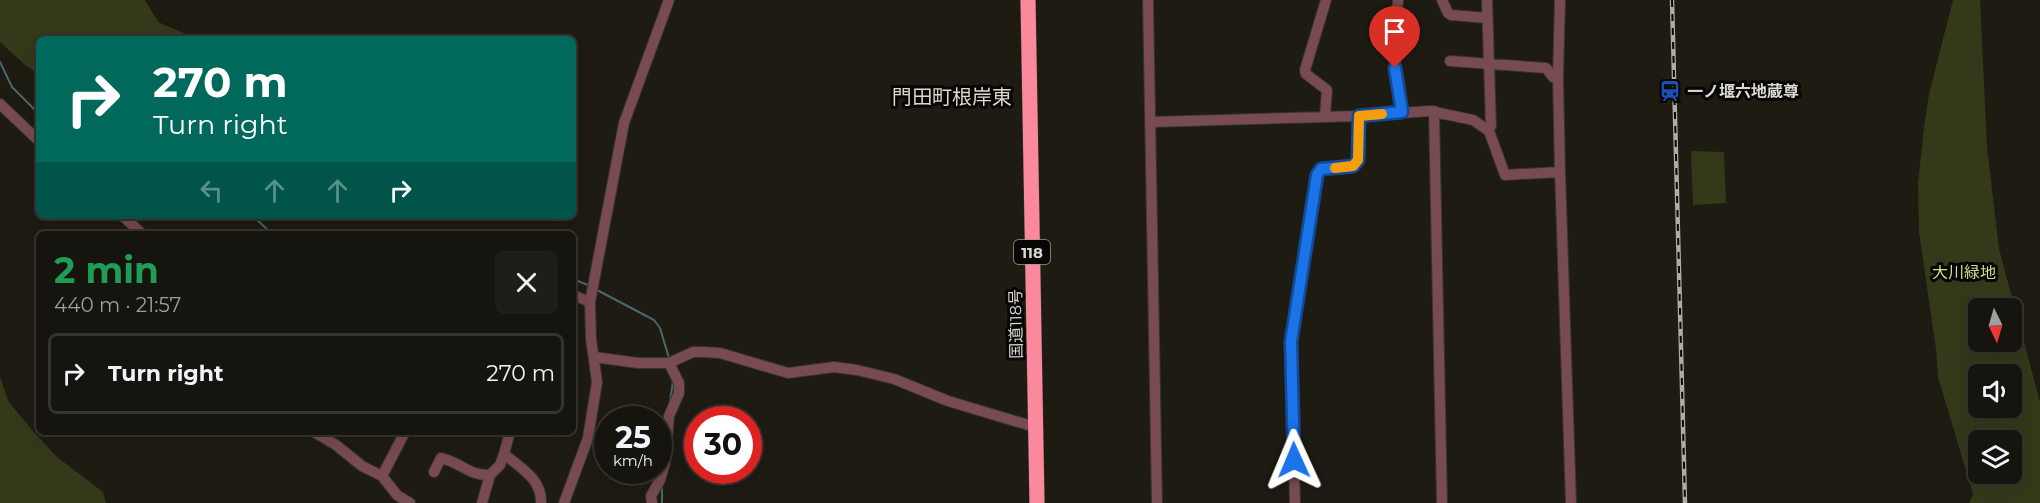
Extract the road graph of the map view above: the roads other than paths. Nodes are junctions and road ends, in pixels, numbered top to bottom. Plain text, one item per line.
1 (669, 0) edge
2 (1028, 0) edge
3 (1148, 0) edge
4 (1326, 0) edge
5 (1398, 0) edge
6 (1442, 0) edge
7 (1487, 0) edge
8 (1560, 0) edge
9 (1488, 18) junction
10 (1450, 61) dead end
11 (1489, 64) junction
12 (1558, 78) junction
13 (0, 104) edge
14 (1434, 111) junction
15 (1402, 112) junction
16 (1325, 116) junction
17 (1359, 116) junction
18 (1150, 122) junction
19 (1488, 130) junction
20 (36, 138) edge
21 (1560, 172) junction
22 (126, 219) edge
23 (139, 231) edge
24 (576, 296) edge
25 (590, 302) junction
26 (594, 357) junction
27 (669, 363) junction
28 (1035, 427) junction
29 (319, 435) edge
30 (403, 435) edge
31 (509, 435) edge
32 (504, 454) junction
33 (434, 472) dead end
34 (490, 475) junction
35 (382, 476) junction
36 (410, 503) edge
37 (482, 503) edge
38 (541, 503) edge
39 (564, 503) edge
40 (652, 503) edge
41 (1037, 503) edge
42 (1157, 503) edge
43 (1295, 503) edge
44 (1442, 503) edge
45 (1572, 503) edge

1 - 25 street
2 - 28 highway, 国道118号 / 118
3 - 18 street
4 - 16 street
5 - 15 street
6 - 9 street
7 - 9 street
8 - 12 street
9 - 11 street
10 - 11 street
11 - 12 street
11 - 19 street
12 - 21 street
13 - 20 street
14 - 15 street
14 - 19 street
14 - 44 street
15 - 17 street
16 - 17 street
16 - 18 street
17 - 43 street
18 - 42 street
19 - 21 street
21 - 45 street
22 - 23 street
24 - 25 street
25 - 26 street
26 - 27 street
26 - 39 street
27 - 28 street
27 - 40 street
28 - 41 highway, 国道118号 / 118
29 - 35 street
30 - 35 street
31 - 32 street
32 - 34 street
32 - 38 street
33 - 34 street
34 - 37 street
35 - 36 street

